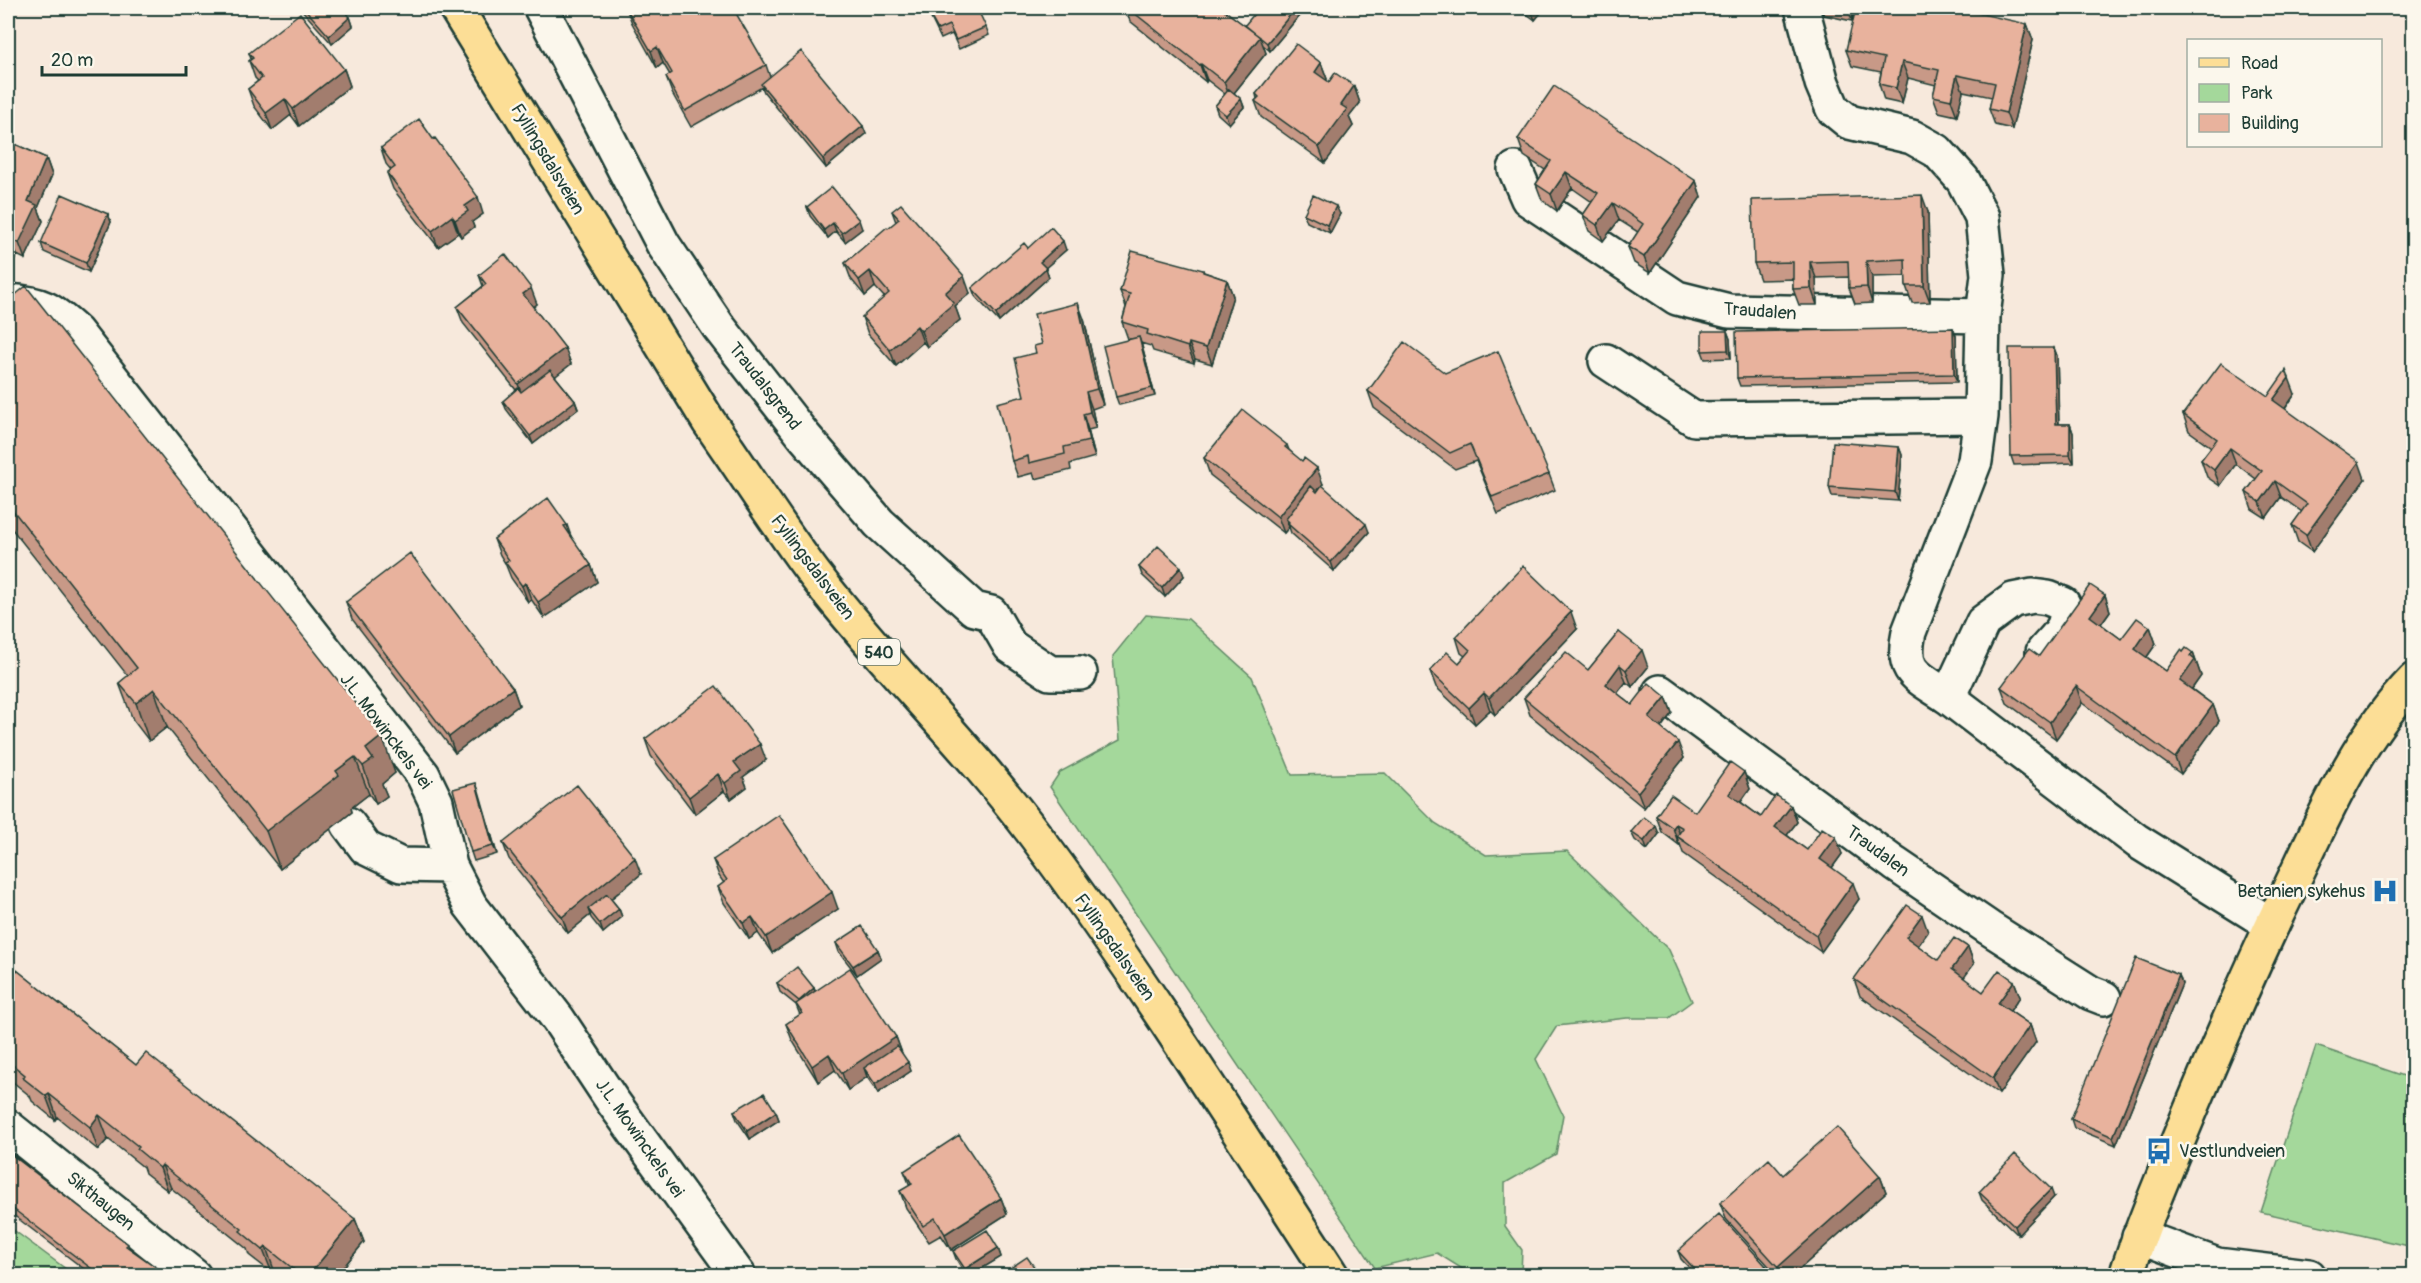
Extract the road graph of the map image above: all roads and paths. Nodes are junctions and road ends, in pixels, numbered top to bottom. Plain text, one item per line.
1 (456, 8) edge
2 (541, 8) edge
3 (1802, 8) edge
4 (1515, 169) dead end
5 (8, 301) edge
6 (1983, 316) junction
7 (1606, 361) dead end
8 (1981, 416) junction
9 (1080, 673) dead end
10 (2026, 674) edge
11 (2414, 680) edge
12 (1660, 692) edge
13 (1948, 697) junction
14 (348, 824) dead end
15 (450, 866) junction
16 (2272, 924) junction
17 (2104, 998) dead end
18 (8, 1127) edge
19 (2139, 1236) junction
20 (194, 1275) edge
21 (739, 1275) edge
22 (1332, 1275) edge
23 (2126, 1275) edge
24 (2309, 1275) edge

1 - 22 main road, Fyllingsdalsveien / 540
2 - 9 street, Traudalsgrend
3 - 6 street
4 - 6 street, Traudalen
5 - 15 street, J.L. Mowinckels vei
6 - 8 street
7 - 8 street
8 - 13 street
10 - 13 street
11 - 16 main road
12 - 17 street, Traudalen
13 - 16 street
14 - 15 street
15 - 21 street, J.L. Mowinckels vei
16 - 19 main road
18 - 20 street, Sikthaugen
19 - 23 main road
19 - 24 street

